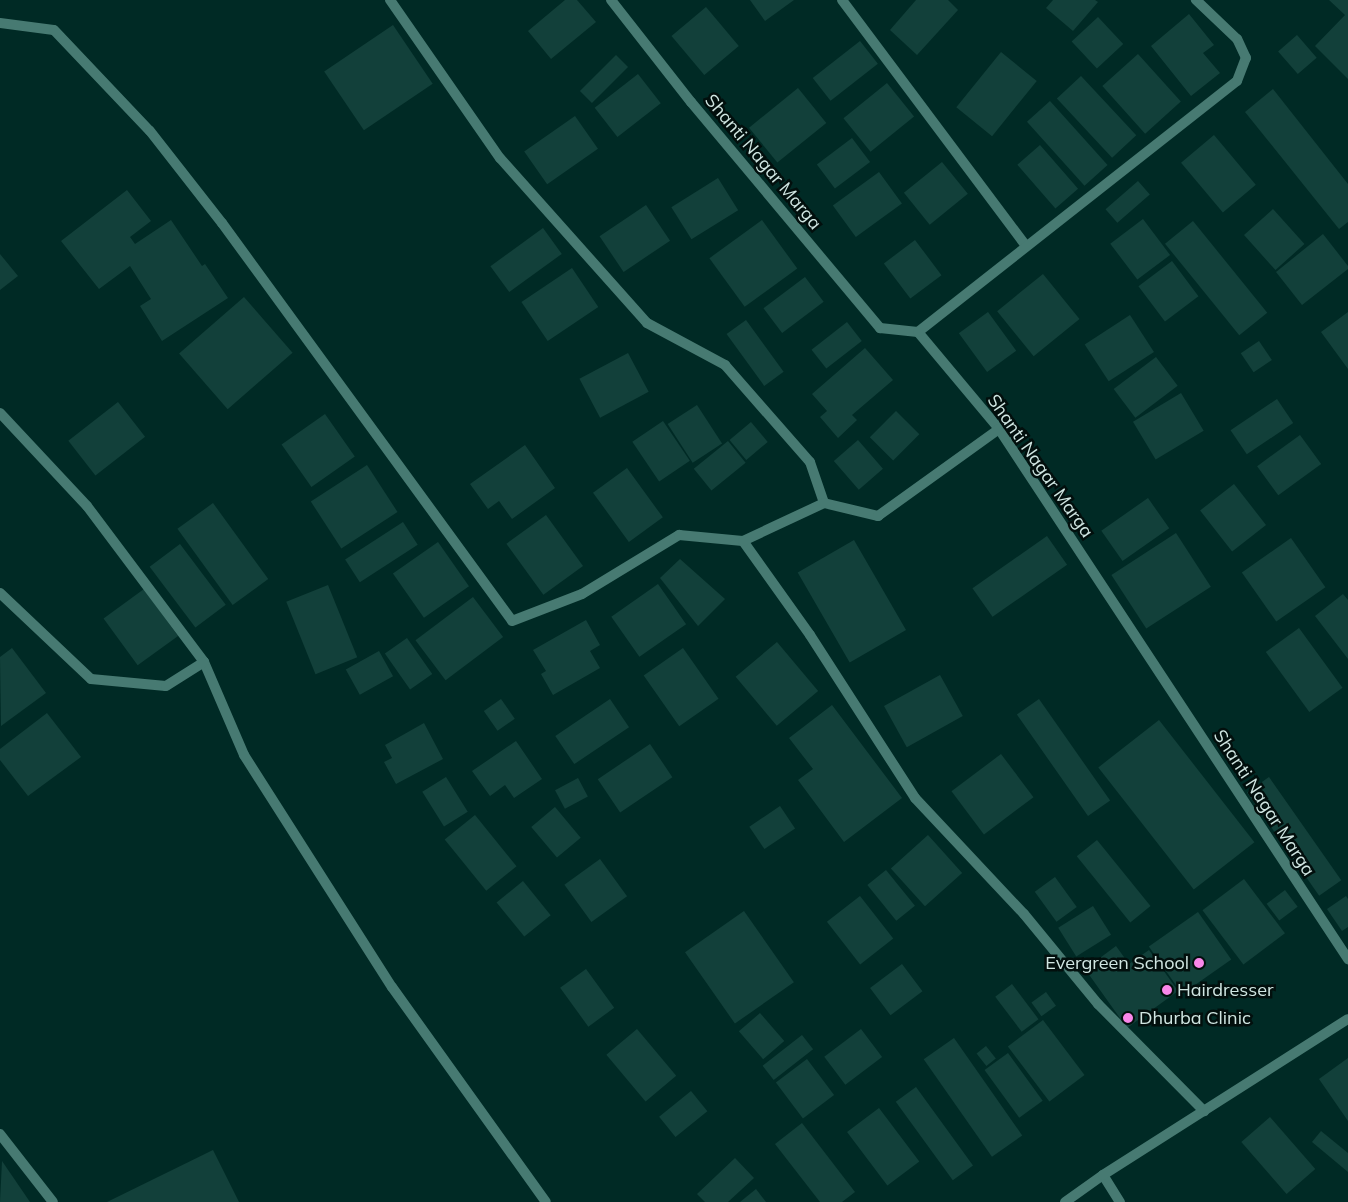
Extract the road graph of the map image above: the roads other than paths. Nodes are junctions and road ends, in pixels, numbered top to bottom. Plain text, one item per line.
1 (390, 0) edge
2 (611, 0) edge
3 (842, 0) edge
4 (1196, 0) edge
5 (0, 23) edge
6 (1026, 246) junction
7 (918, 332) junction
8 (0, 413) edge
9 (999, 429) junction
10 (824, 503) junction
11 (743, 541) junction
12 (0, 593) edge
13 (204, 662) junction
14 (1348, 960) edge
15 (1348, 1019) edge
16 (1204, 1111) junction
17 (0, 1134) edge
18 (1103, 1175) junction
19 (53, 1202) edge
20 (546, 1202) edge
21 (1065, 1202) edge
22 (1120, 1202) edge

1 - 10 street
2 - 7 street, Shanti Nagar Marga
3 - 6 street
4 - 6 street
5 - 11 street
6 - 7 street
7 - 9 street, Shanti Nagar Marga
8 - 13 street
9 - 10 street
9 - 14 street, Shanti Nagar Marga
10 - 11 street
11 - 16 street
12 - 13 street
13 - 20 street
15 - 16 street
16 - 18 street
17 - 19 street
18 - 21 street
18 - 22 street

